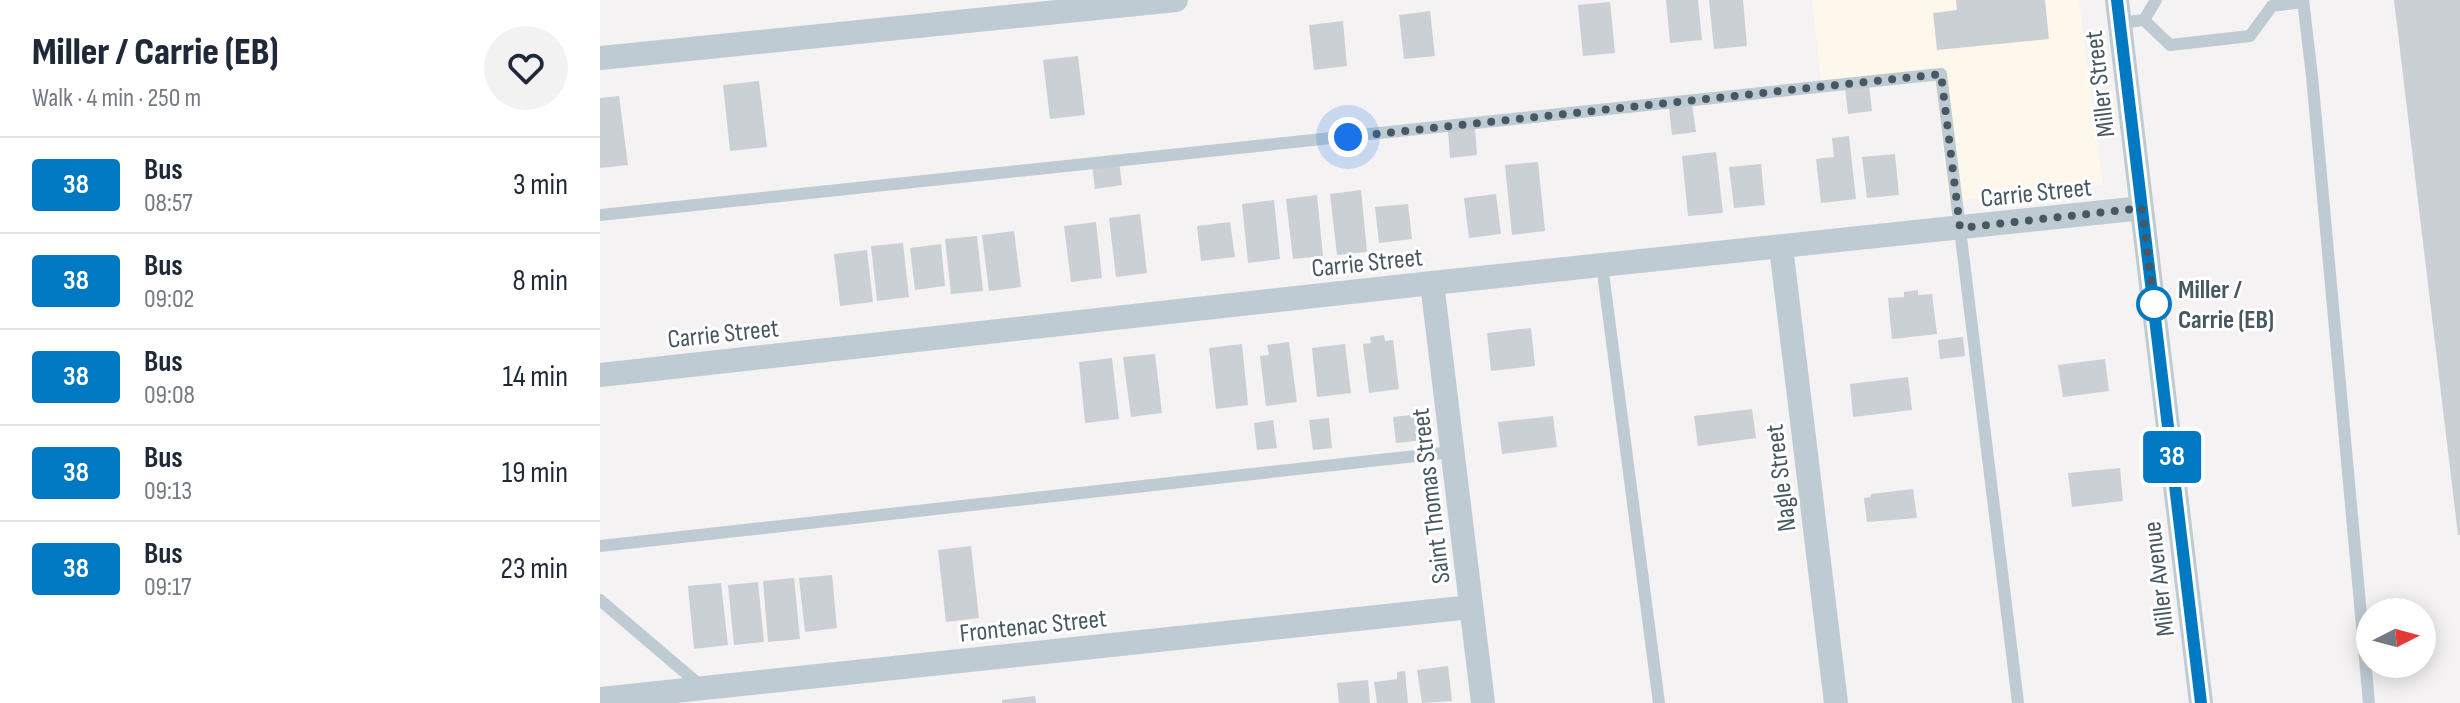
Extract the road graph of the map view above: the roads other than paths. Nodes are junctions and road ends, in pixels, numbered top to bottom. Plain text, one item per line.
1 (1176, 0) edge
2 (2156, 0) edge
3 (2303, 1) edge
4 (2269, 3) edge
5 (2127, 15) edge
6 (600, 58) edge
7 (2142, 208) junction
8 (600, 215) edge
9 (1960, 228) junction
10 (1781, 247) junction
11 (1602, 265) junction
12 (1432, 283) junction
13 (2154, 305) joint
14 (600, 375) edge
15 (1452, 452) junction
16 (600, 546) edge
17 (600, 600) edge
18 (1471, 607) junction
19 (704, 688) junction
20 (600, 699) edge
21 (1483, 703) edge
22 (1659, 703) edge
23 (1836, 703) edge
24 (2018, 703) edge
25 (2201, 703) edge
26 (2369, 703) edge

1 - 6 street
2 - 5 lane
3 - 4 lane
3 - 26 lane
4 - 5 lane
5 - 7 street, Miller Street
7 - 9 street, Carrie Street
7 - 13 street, Miller Street
8 - 9 lane
9 - 10 street, Carrie Street
9 - 24 lane
10 - 11 street, Carrie Street
10 - 23 street, Nagle Street
11 - 12 street, Carrie Street
11 - 22 lane
12 - 14 street, Carrie Street
12 - 15 street, Saint Thomas Street
13 - 25 street, Miller Avenue
15 - 16 lane
15 - 18 street, Saint Thomas Street
17 - 19 lane
18 - 19 street, Frontenac Street
18 - 21 street, Saint Thomas Street
19 - 20 street, Frontenac Street

